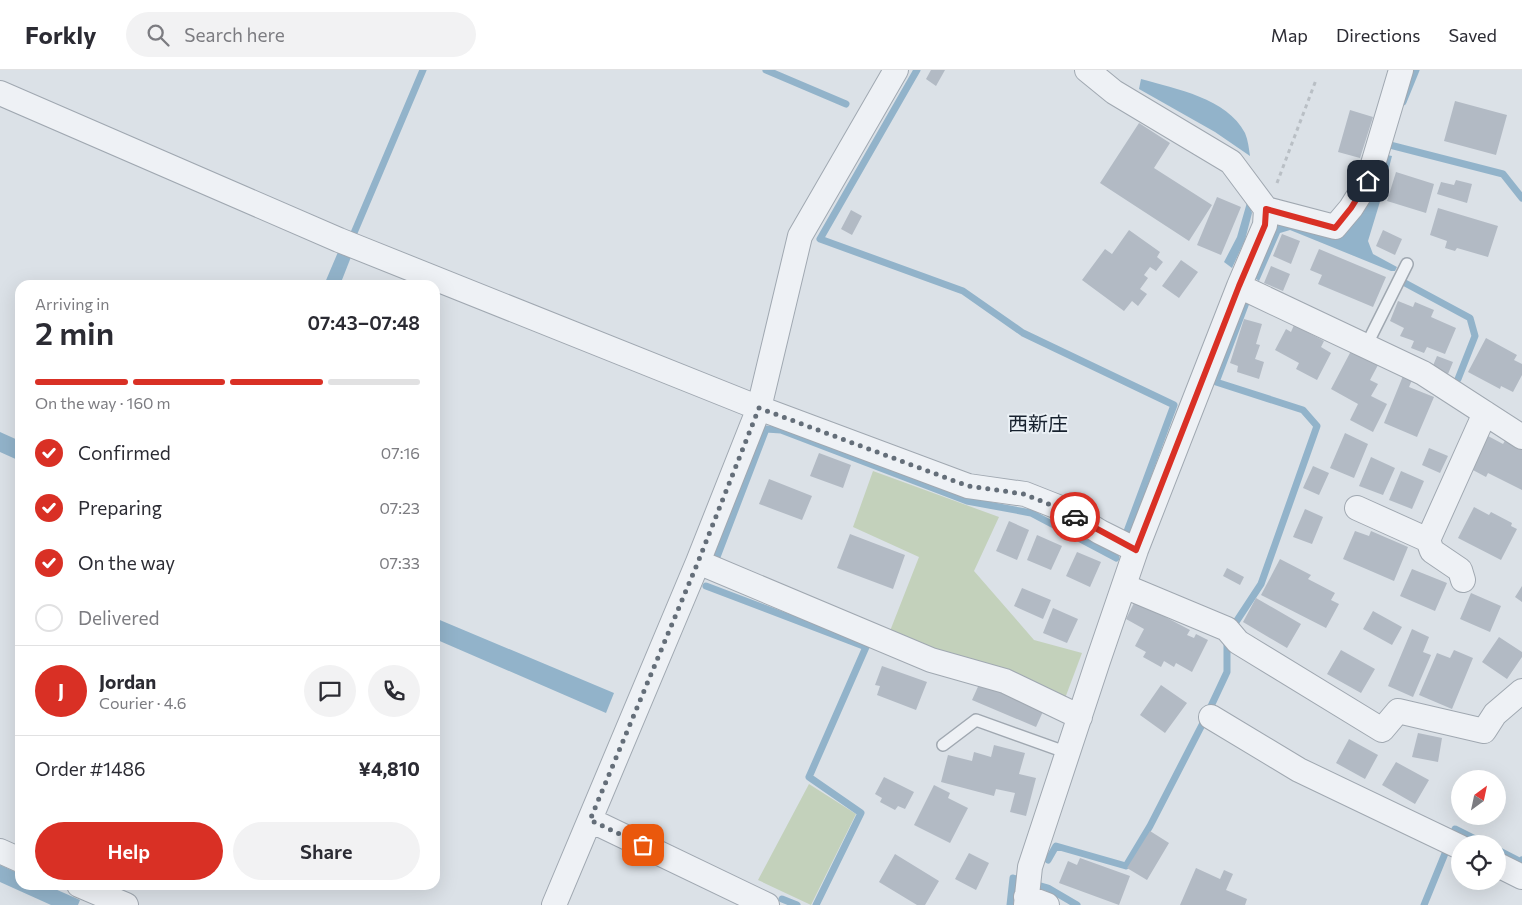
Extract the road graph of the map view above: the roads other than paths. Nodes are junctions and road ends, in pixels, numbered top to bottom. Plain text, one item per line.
1 (896, 70) edge
2 (1087, 70) edge
3 (1401, 70) edge
4 (0, 93) edge
5 (1266, 209) junction
6 (1407, 264) dead end
7 (1239, 286) junction
8 (1366, 346) junction
9 (759, 408) junction
10 (1484, 412) junction
11 (1522, 436) edge
12 (1357, 508) dead end
13 (1428, 540) junction
14 (1136, 550) junction
15 (698, 562) junction
16 (1463, 580) dead end
17 (1124, 586) junction
18 (1522, 691) edge
19 (1080, 717) junction
20 (1212, 717) dead end
21 (943, 745) dead end
22 (1068, 753) junction
23 (590, 820) junction
24 (1451, 844) edge
25 (0, 851) edge
26 (15, 858) edge
27 (1506, 869) edge
28 (1522, 877) edge
29 (91, 890) edge
30 (1033, 902) edge
31 (126, 905) edge
32 (554, 905) edge
33 (767, 905) edge

1 - 9 street
2 - 5 street
3 - 5 street
4 - 9 street
5 - 7 street
6 - 8 lane
7 - 8 street
7 - 14 street
8 - 10 street
9 - 14 street
9 - 15 street
10 - 11 street
10 - 13 street
12 - 13 street
13 - 16 street
14 - 17 street
15 - 19 street
15 - 23 street
17 - 18 street
17 - 19 street
19 - 22 street
20 - 24 street
21 - 22 lane
22 - 30 street
23 - 32 street
23 - 33 street
25 - 26 street
27 - 28 street
29 - 31 street

